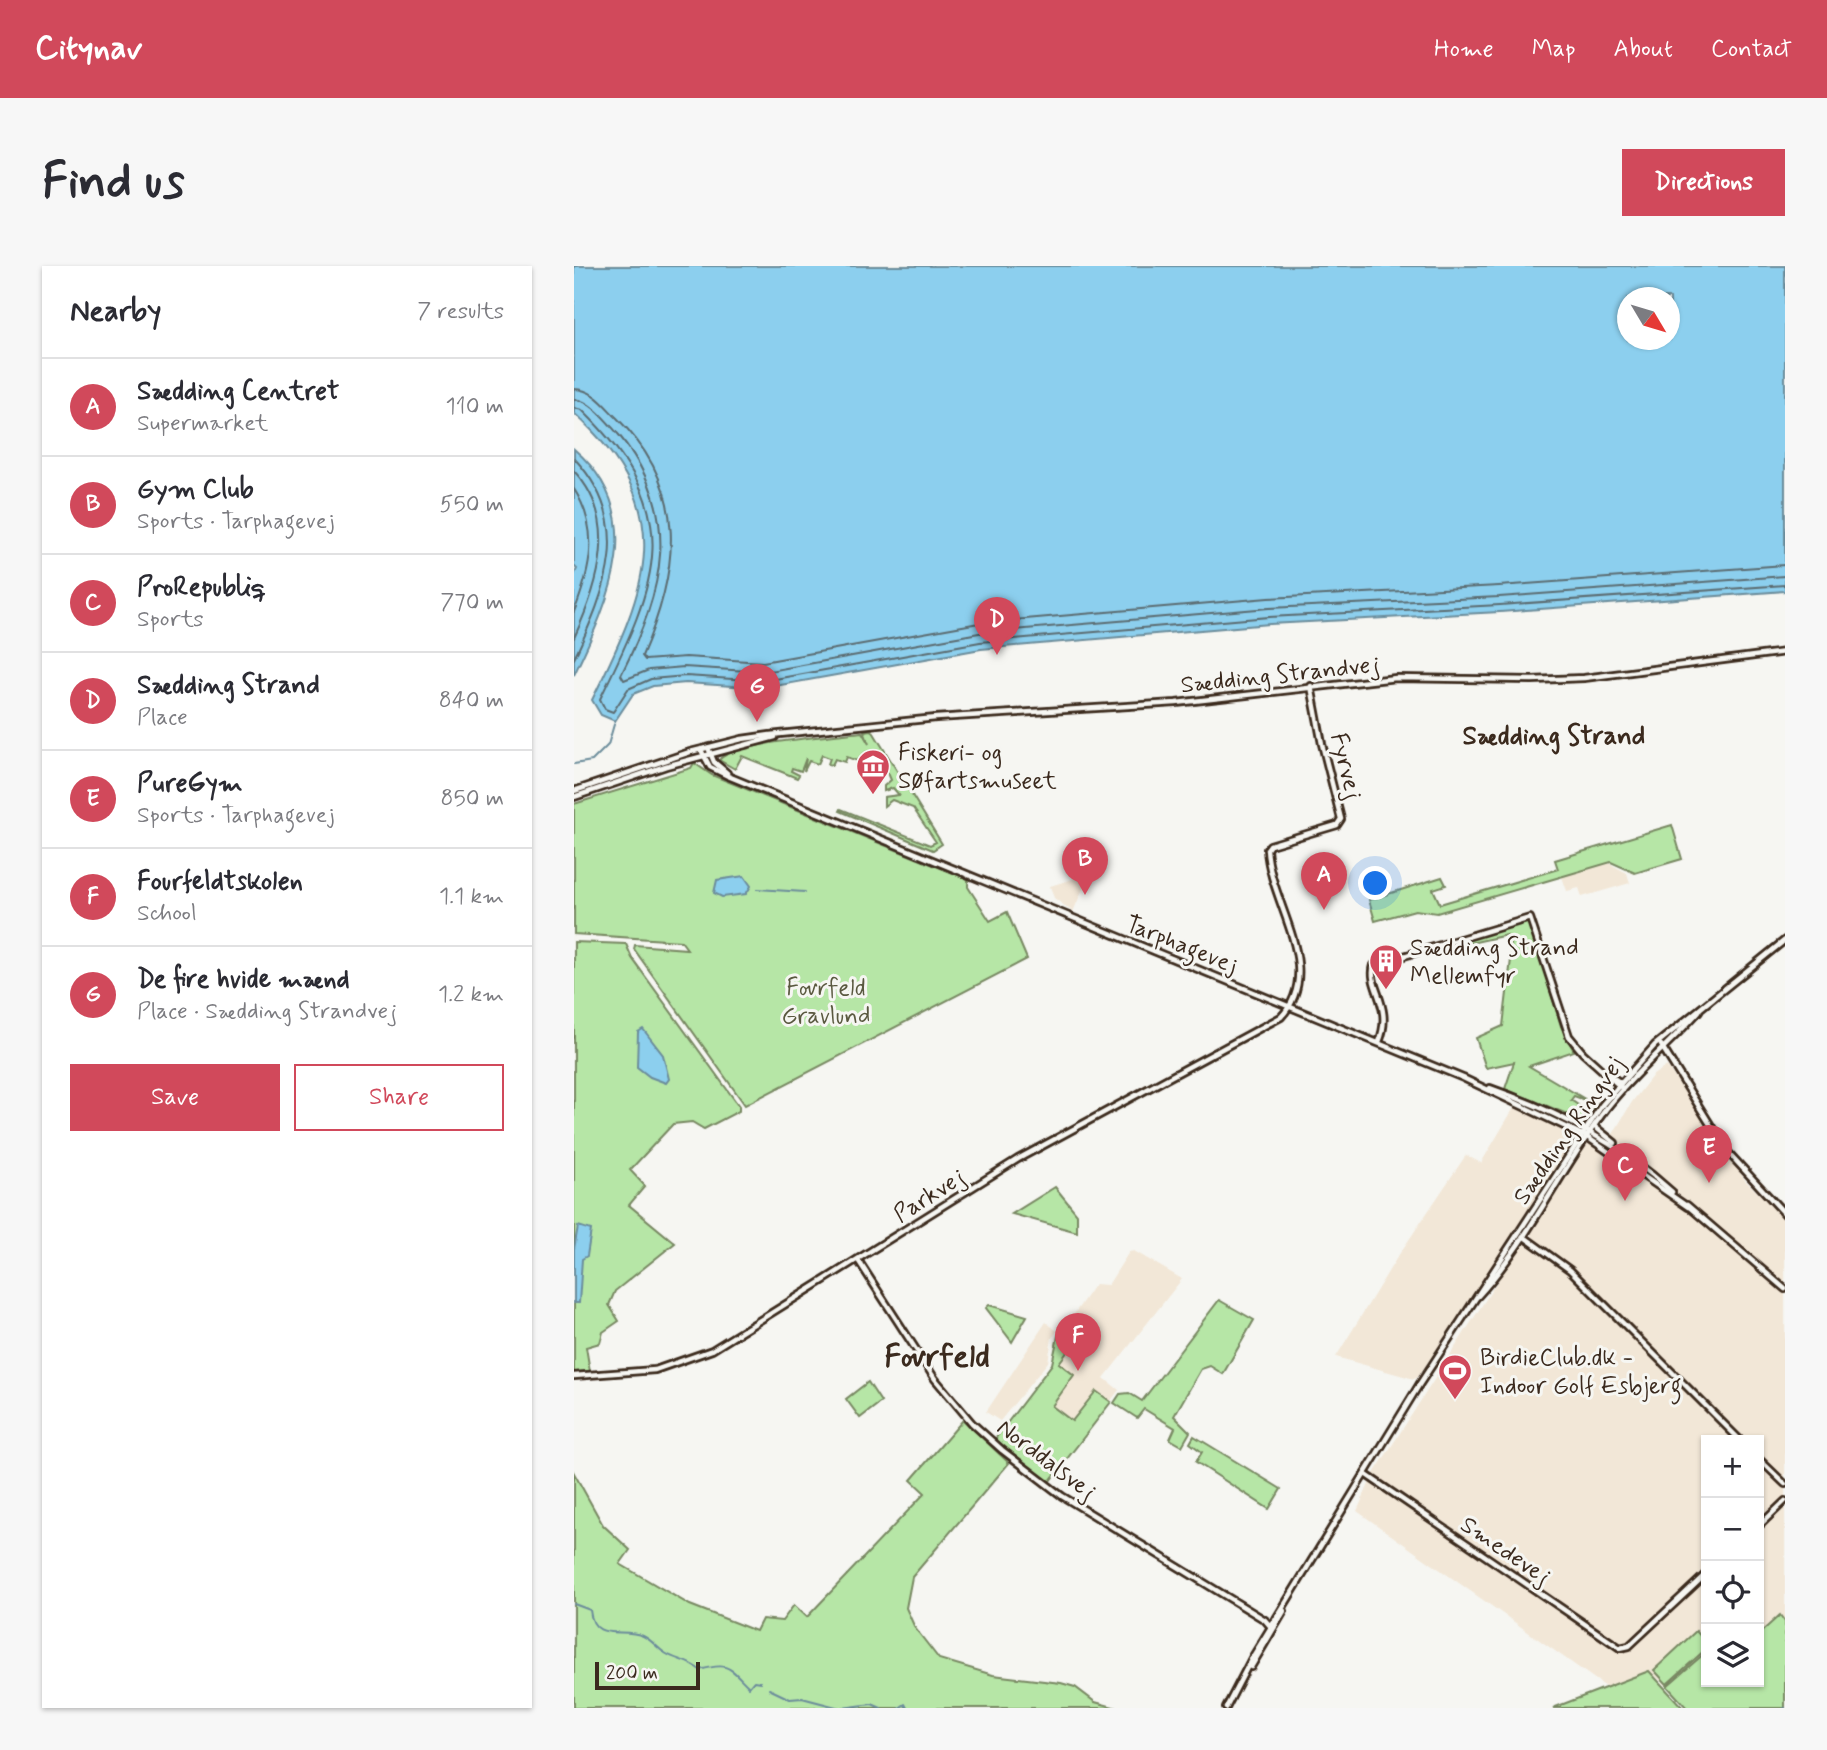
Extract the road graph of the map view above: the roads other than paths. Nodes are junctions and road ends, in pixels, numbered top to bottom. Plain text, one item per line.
1 (1785, 652) edge
2 (1311, 687) junction
3 (779, 736) junction
4 (742, 739) junction
5 (745, 745) junction
6 (729, 748) junction
7 (709, 750) junction
8 (702, 752) junction
9 (734, 777) junction
10 (575, 792) edge
11 (1785, 940) edge
12 (1290, 1006) junction
13 (1379, 1042) junction
14 (1658, 1046) junction
15 (1463, 1078) junction
16 (1621, 1085) junction
17 (1586, 1132) junction
18 (1626, 1154) junction
19 (1688, 1207) junction
20 (1785, 1214) edge
21 (1523, 1236) junction
22 (858, 1261) junction
23 (1785, 1289) edge
24 (1475, 1299) junction
25 (574, 1376) edge
26 (1735, 1435) edge
27 (1764, 1464) edge
28 (1365, 1474) junction
29 (1785, 1484) edge
30 (1785, 1501) edge
31 (1764, 1521) edge
32 (1303, 1577) junction
33 (1701, 1579) edge
34 (1269, 1623) junction
35 (1256, 1659) junction
36 (1227, 1708) edge

1 - 2 street, Sædding Strandvej
2 - 3 street, Sædding Strandvej
2 - 12 street, Fyrvej
3 - 4 street, Sædding Strandvej
3 - 5 street, Sædding Strandvej
4 - 5 street
4 - 6 street
4 - 7 street, Sædding Strandvej
5 - 6 street, Sædding Strandvej
6 - 7 street, Sædding Strandvej
7 - 8 street, Sædding Strandvej
7 - 9 street, Tarphagevej
8 - 9 street, Tarphagevej
8 - 10 street, Sædding Strandvej
9 - 12 street, Tarphagevej
11 - 14 street, Sædding Ringvej
12 - 13 street, Tarphagevej
12 - 22 street, Parkvej
13 - 15 street, Tarphagevej
13 - 16 street
14 - 16 street, Sædding Ringvej
14 - 20 street
15 - 17 street, Tarphagevej
15 - 17 street, Tarphagevej
16 - 17 street, Sædding Ringvej
16 - 17 street, Sædding Ringvej
17 - 18 street
17 - 18 street
17 - 19 street, Tarphagevej
17 - 21 street, Sædding Ringvej
17 - 24 street, Sædding Ringvej
18 - 19 street, Tarphagevej
19 - 23 street, Tarphagevej
21 - 24 street, Sædding Ringvej
21 - 26 street
22 - 25 street, Parkvej
22 - 34 street, Norddalsvej
24 - 28 street, Sædding Ringvej
27 - 29 street
28 - 32 street, Sædding Ringvej
28 - 33 street, Smedevej
30 - 31 street
32 - 34 street, Sædding Ringvej
32 - 35 street, Sædding Ringvej
34 - 35 street
34 - 36 street, Sædding Ringvej
35 - 36 street, Sædding Ringvej

